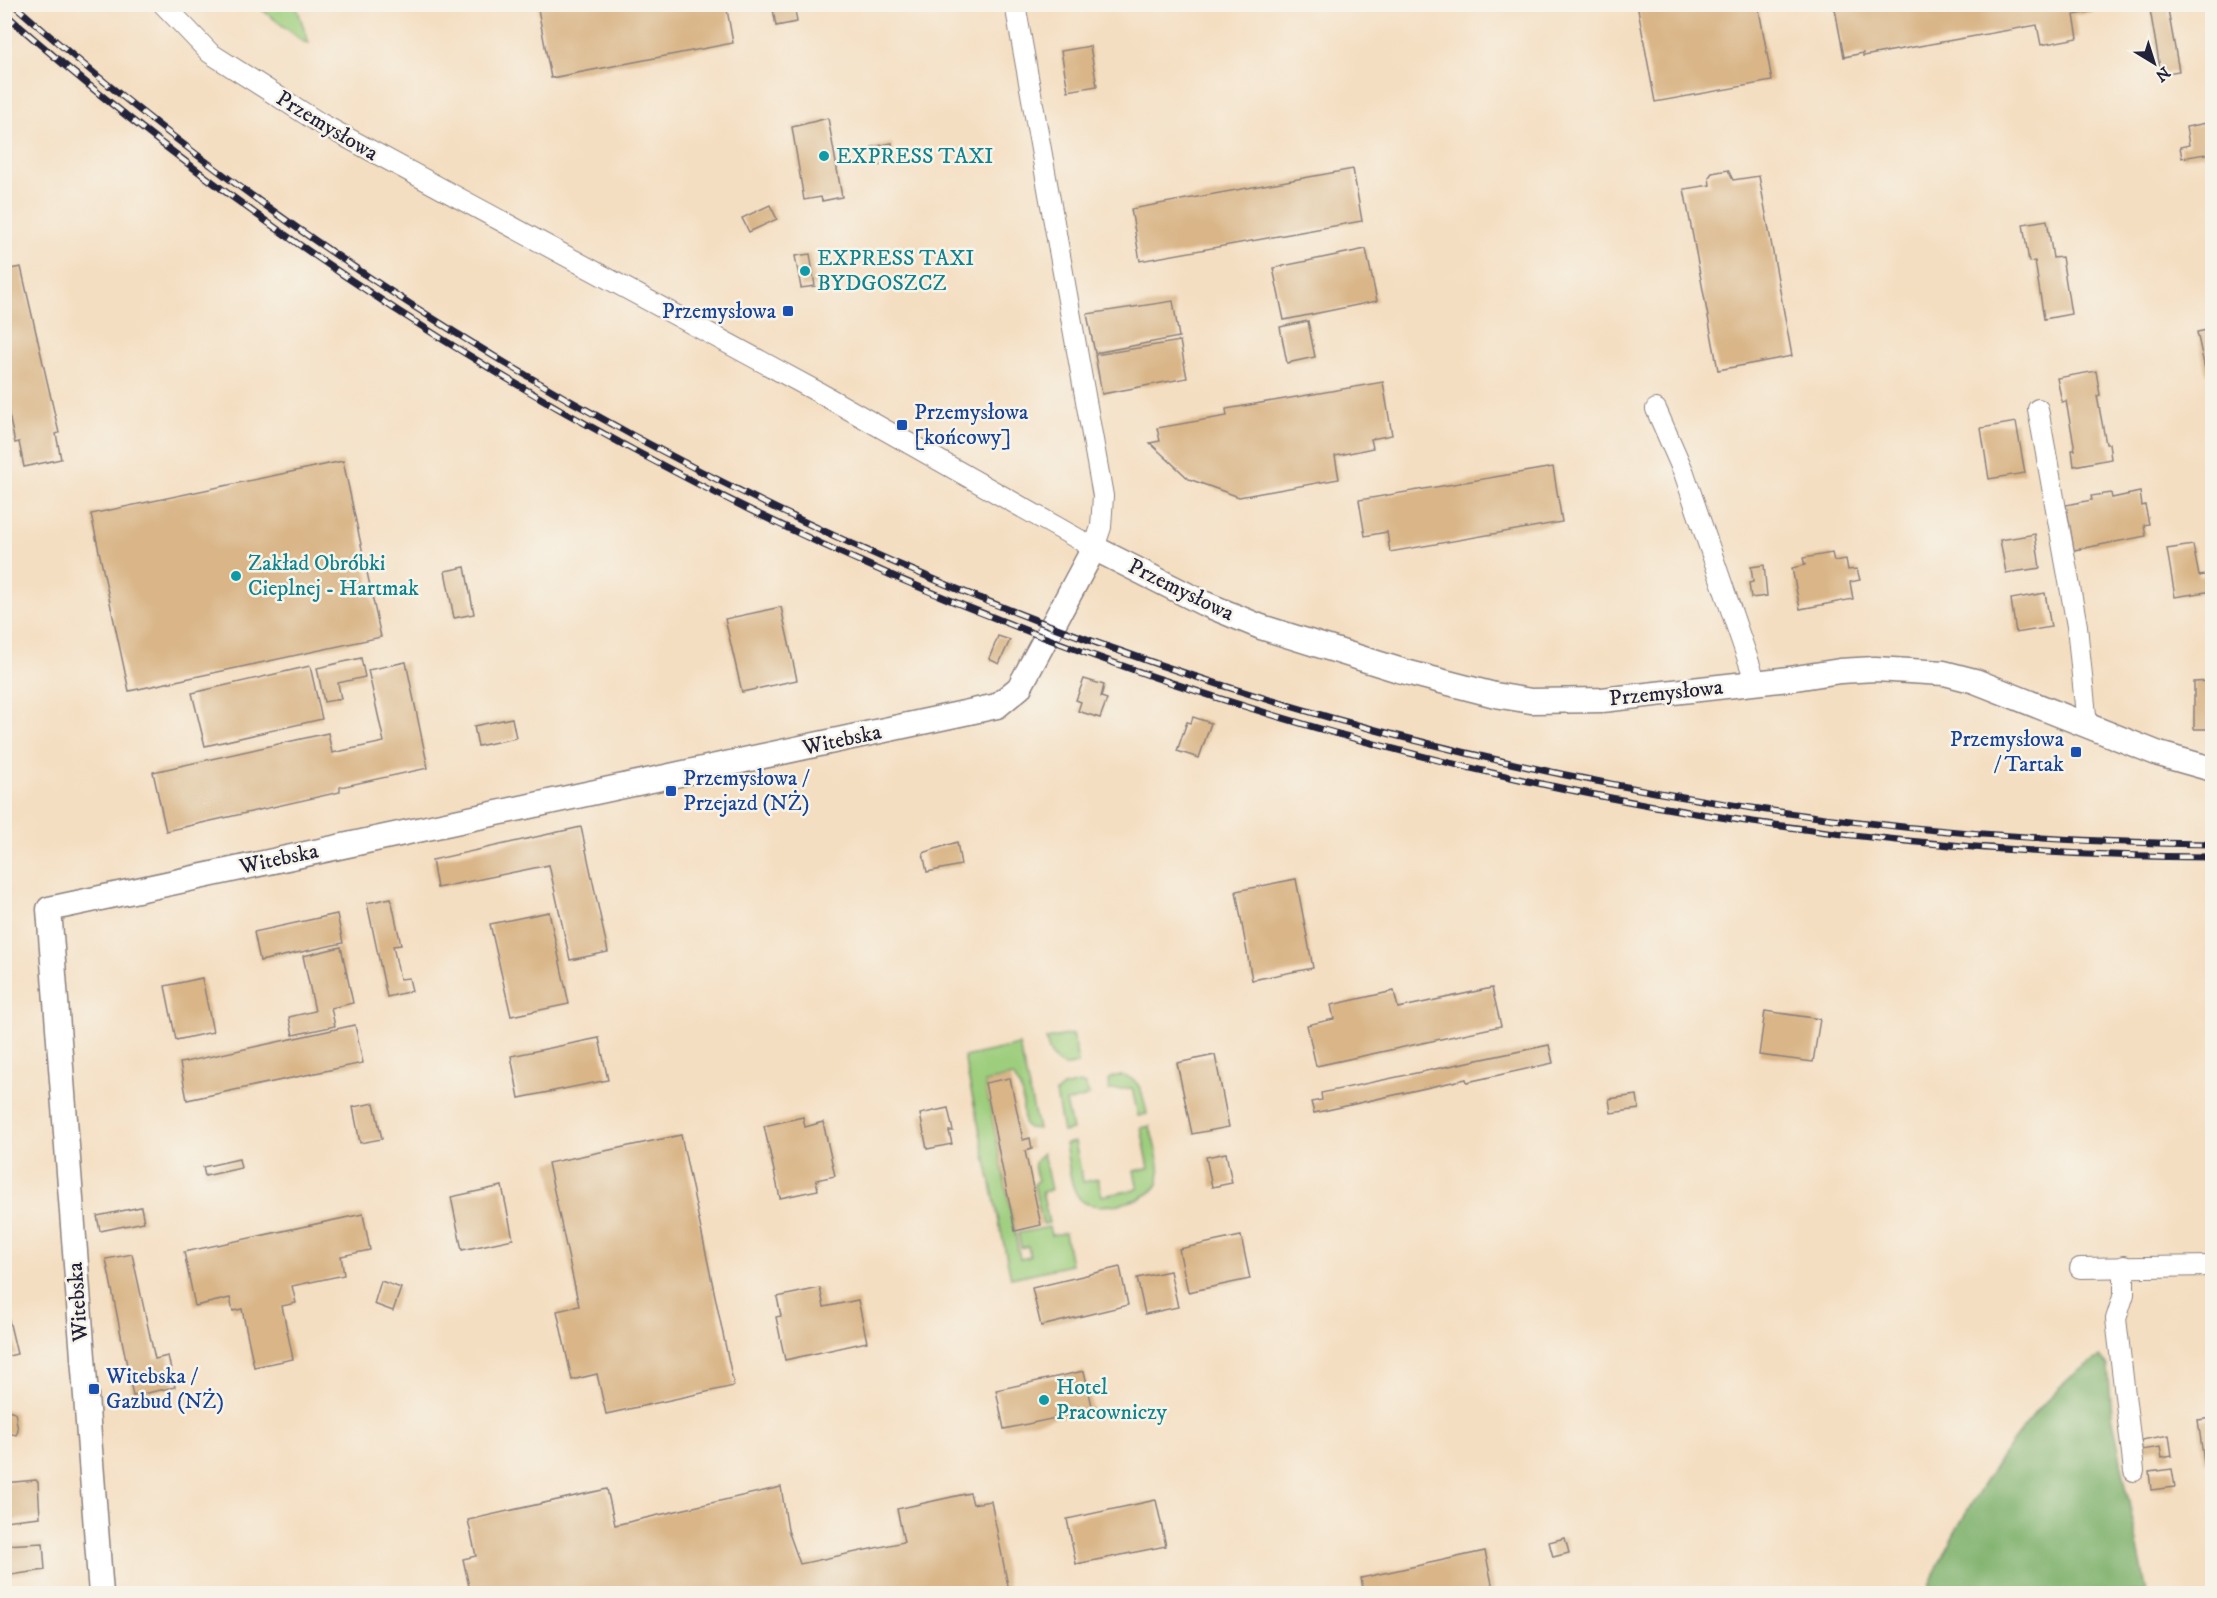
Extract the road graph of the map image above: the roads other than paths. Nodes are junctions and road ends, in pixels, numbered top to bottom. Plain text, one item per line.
1 (163, 4) edge
2 (1015, 4) edge
3 (1656, 409) dead end
4 (2038, 409) dead end
5 (1094, 548) junction
6 (1756, 682) junction
7 (2087, 725) junction
8 (2212, 769) edge
9 (2124, 1266) junction
10 (2212, 1266) edge
11 (2080, 1268) dead end
12 (2134, 1471) dead end
13 (100, 1593) edge

1 - 5 street, Przemysłowa
2 - 5 street
3 - 6 street
4 - 7 street
5 - 6 street, Przemysłowa
5 - 13 street, Witebska
6 - 7 street, Przemysłowa
7 - 8 street, Przemysłowa
9 - 10 street
9 - 11 street
9 - 12 street

